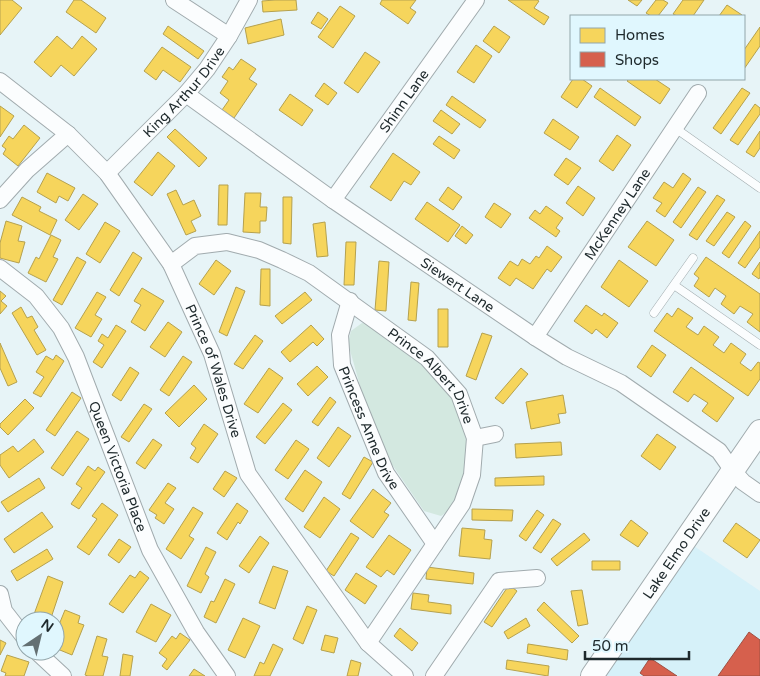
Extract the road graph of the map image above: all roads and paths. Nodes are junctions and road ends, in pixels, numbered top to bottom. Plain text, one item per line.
1 (174, 0) edge
2 (249, 0) edge
3 (476, 0) edge
4 (229, 36) junction
5 (0, 81) edge
6 (698, 92) dead end
7 (186, 94) junction
8 (675, 128) junction
9 (68, 134) junction
10 (107, 173) junction
11 (760, 188) edge
12 (0, 200) edge
13 (333, 200) junction
14 (693, 258) dead end
15 (171, 264) junction
16 (0, 268) edge
17 (674, 285) junction
18 (350, 301) junction
19 (654, 313) dead end
20 (534, 337) junction
21 (760, 345) edge
22 (760, 430) edge
23 (495, 434) dead end
24 (475, 438) junction
25 (733, 471) junction
26 (760, 494) edge
27 (435, 544) junction
28 (537, 578) dead end
29 (0, 594) edge
30 (15, 625) edge
31 (368, 643) junction
32 (46, 661) edge
33 (399, 674) edge
34 (62, 676) edge
35 (227, 676) edge
36 (434, 676) edge
37 (592, 676) edge

1 - 4 street
2 - 4 street, King Arthur Drive
3 - 13 street, Shinn Lane
4 - 7 street, King Arthur Drive
5 - 9 street, Prince of Wales Drive
6 - 8 street, McKenney Lane
7 - 10 street, King Arthur Drive
7 - 13 street, Siewert Lane
8 - 11 lane
8 - 20 street, McKenney Lane
9 - 10 street, Prince of Wales Drive
9 - 12 street
10 - 15 street, Prince of Wales Drive
13 - 20 street, Siewert Lane
14 - 17 lane
15 - 18 street, Prince Albert Drive
15 - 31 street, Prince of Wales Drive
16 - 35 street, Queen Victoria Place
17 - 19 lane
17 - 21 lane
18 - 24 street, Prince Albert Drive
18 - 27 street, Princess Anne Drive
20 - 25 street, Siewert Lane
22 - 25 main road, Lake Elmo Drive
23 - 24 street
24 - 27 street, Prince Albert Drive
25 - 26 street, Siewert Lane
25 - 37 main road, Lake Elmo Drive
27 - 31 street, Prince Albert Drive
28 - 36 street
29 - 30 street
31 - 33 street, Prince of Wales Drive
32 - 34 street

